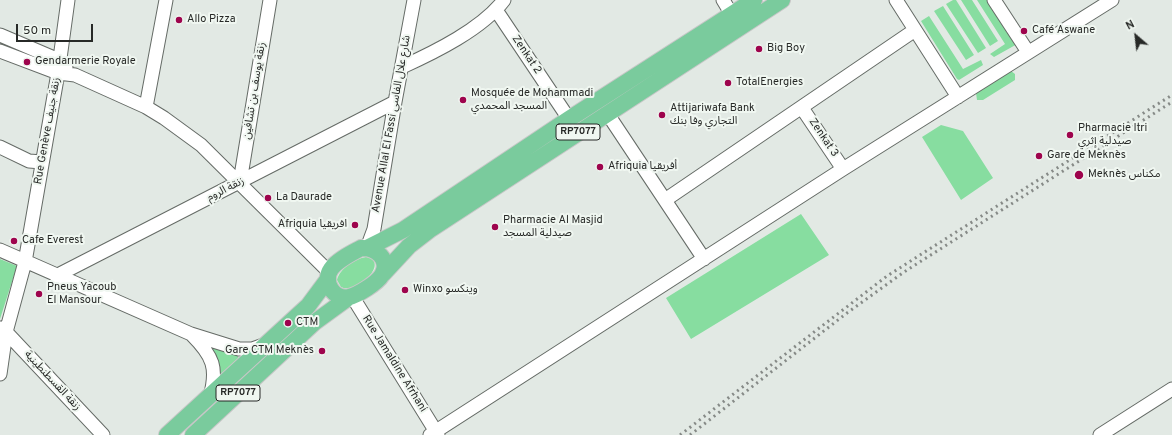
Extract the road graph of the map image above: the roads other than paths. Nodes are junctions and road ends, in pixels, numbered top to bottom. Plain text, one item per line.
1 (68, 0) edge
2 (166, 0) edge
3 (270, 0) edge
4 (414, 0) edge
5 (723, 0) edge
6 (754, 0) edge
7 (782, 0) edge
8 (896, 0) edge
9 (994, 0) edge
10 (1112, 0) edge
11 (500, 5) edge
12 (732, 15) junction
13 (915, 30) junction
14 (0, 35) edge
15 (0, 51) edge
16 (1028, 52) junction
17 (402, 66) junction
18 (60, 67) junction
19 (958, 97) junction
20 (395, 102) junction
21 (146, 106) junction
22 (802, 108) junction
23 (608, 113) junction
24 (569, 119) junction
25 (0, 147) edge
26 (42, 162) junction
27 (843, 169) junction
28 (240, 182) junction
29 (665, 200) junction
30 (367, 248) junction
31 (0, 250) edge
32 (704, 259) junction
33 (25, 262) junction
34 (383, 274) junction
35 (56, 276) junction
36 (328, 276) junction
37 (350, 297) junction
38 (3, 330) edge
39 (191, 334) junction
40 (266, 344) junction
41 (0, 374) edge
42 (1172, 389) edge
43 (210, 397) junction
44 (434, 434) edge
45 (103, 435) edge
46 (167, 435) edge
47 (193, 435) edge
48 (1100, 435) edge

1 - 18 street, Rue Genève زنقة جنيف
2 - 21 street
3 - 28 street, زنقة يوسف بن تشافين
4 - 17 street, Avenue Allal El Fassi شارع علال الفاسي
5 - 12 street
6 - 12 main road, RP7077
7 - 23 main road, RP7077
8 - 13 street
9 - 16 street
10 - 16 street
11 - 17 street
11 - 24 street, Zenkat 2
12 - 24 main road, RP7077
13 - 19 street
13 - 22 street
14 - 18 street
15 - 18 street
16 - 19 street
17 - 20 street, Avenue Allal El Fassi شارع علال الفاسي
18 - 21 street
18 - 26 street, Rue Genève زنقة جنيف
19 - 27 street
20 - 28 street, زنقة الروم
20 - 30 street, Avenue Allal El Fassi شارع علال الفاسي
21 - 28 street
22 - 27 street, Zenkat 3
22 - 29 street
23 - 29 street
23 - 34 main road, RP7077
24 - 30 main road, RP7077
25 - 26 street
26 - 33 street, Rue Genève زنقة جنيف
27 - 32 street
28 - 35 street, زنقة الروم
28 - 36 street
29 - 32 street
30 - 34 main road
30 - 36 main road, RP7077
31 - 33 street
32 - 44 street
33 - 35 street
33 - 38 street, Rue Genève زنقة جنيف
34 - 37 main road, RP7077
35 - 39 street
36 - 37 main road
36 - 40 main road, RP7077
37 - 44 street, Rue Jamaldine Afrhani
37 - 47 main road, RP7077
38 - 41 street, Rue Genève زنقة جنيف
38 - 45 street, زنقة القسطنطينية
39 - 40 street
39 - 43 street
40 - 43 main road, RP7077
42 - 48 street
43 - 46 main road, RP7077

